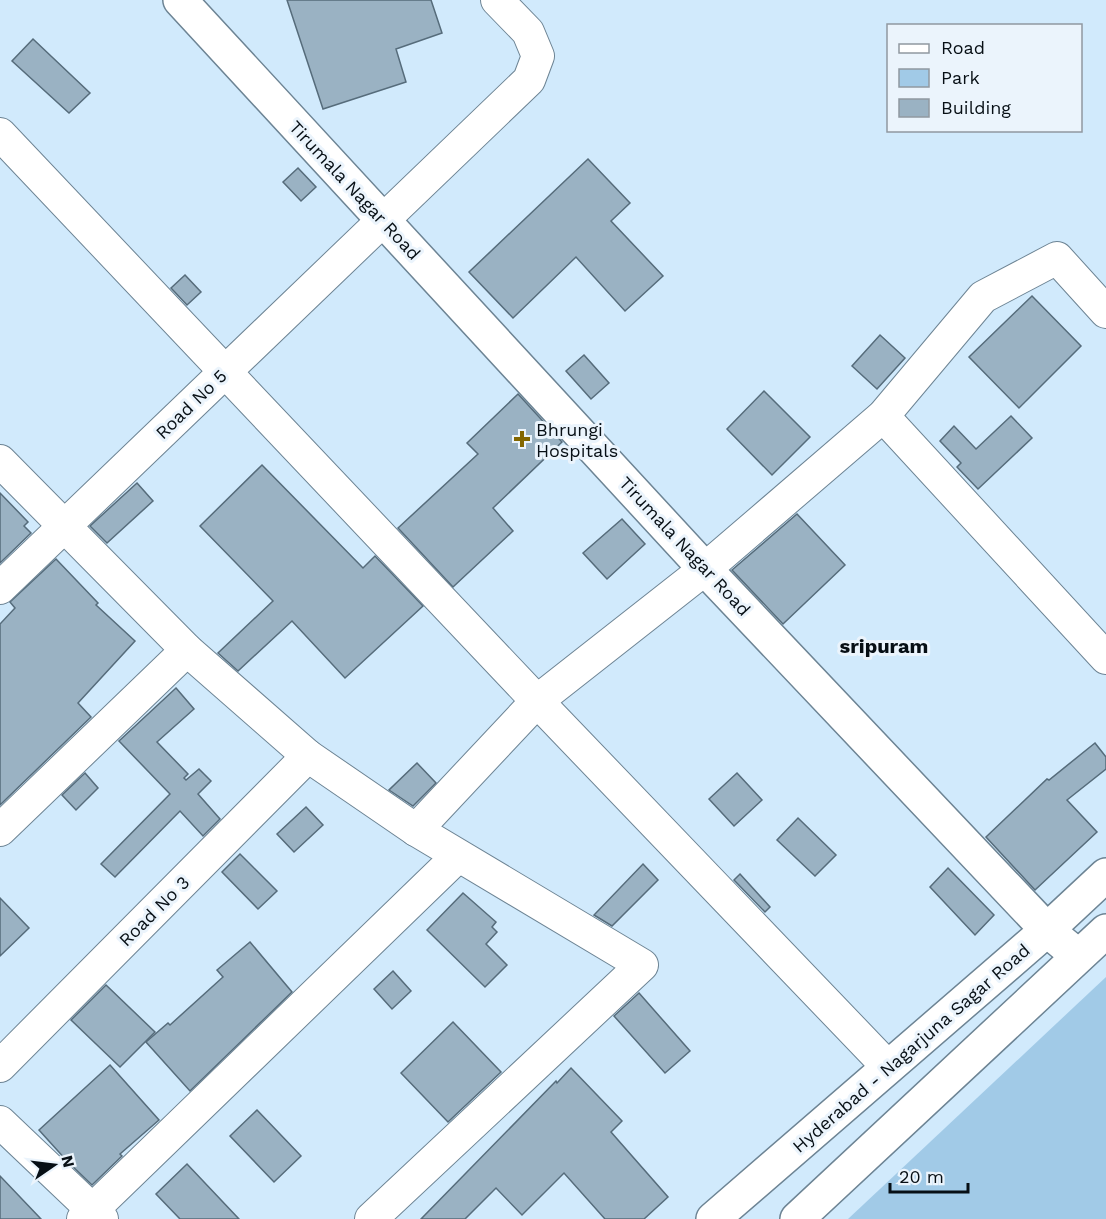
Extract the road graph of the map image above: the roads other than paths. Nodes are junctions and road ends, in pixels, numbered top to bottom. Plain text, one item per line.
1 (180, 0) edge
2 (497, 0) edge
3 (0, 134) edge
4 (383, 220) junction
5 (1106, 312) edge
6 (225, 372) junction
7 (883, 416) junction
8 (0, 461) edge
9 (64, 526) junction
10 (705, 569) junction
11 (0, 588) edge
12 (187, 650) junction
13 (1106, 658) edge
14 (537, 701) junction
15 (308, 756) junction
16 (0, 830) edge
17 (416, 830) junction
18 (458, 856) junction
19 (1106, 875) edge
20 (1047, 930) junction
21 (1106, 931) edge
22 (1078, 956) junction
23 (0, 1066) edge
24 (888, 1066) junction
25 (0, 1122) edge
26 (92, 1216) edge
27 (371, 1219) edge
28 (713, 1219) edge
29 (796, 1219) edge

1 - 4 street, Tirumala Nagar Road
2 - 4 street, Road No 5
3 - 6 street
4 - 6 street, Road No 5
4 - 10 street, Tirumala Nagar Road
5 - 7 street
6 - 9 street, Road No 5
6 - 14 street
7 - 10 street
7 - 13 street
8 - 9 street
9 - 11 street, Road No 5
9 - 12 street
10 - 14 street
10 - 20 street, Tirumala Nagar Road
12 - 15 street
12 - 16 street
14 - 17 street
14 - 24 street
15 - 17 street
15 - 23 street, Road No 3
17 - 18 street
18 - 26 street
18 - 27 street
19 - 20 street, Hyderabad - Nagarjuna Sagar Road
20 - 22 street, Tirumala Nagar Road
20 - 24 street, Hyderabad - Nagarjuna Sagar Road
21 - 22 street
22 - 29 street
24 - 28 street, Hyderabad - Nagarjuna Sagar Road
25 - 26 street

